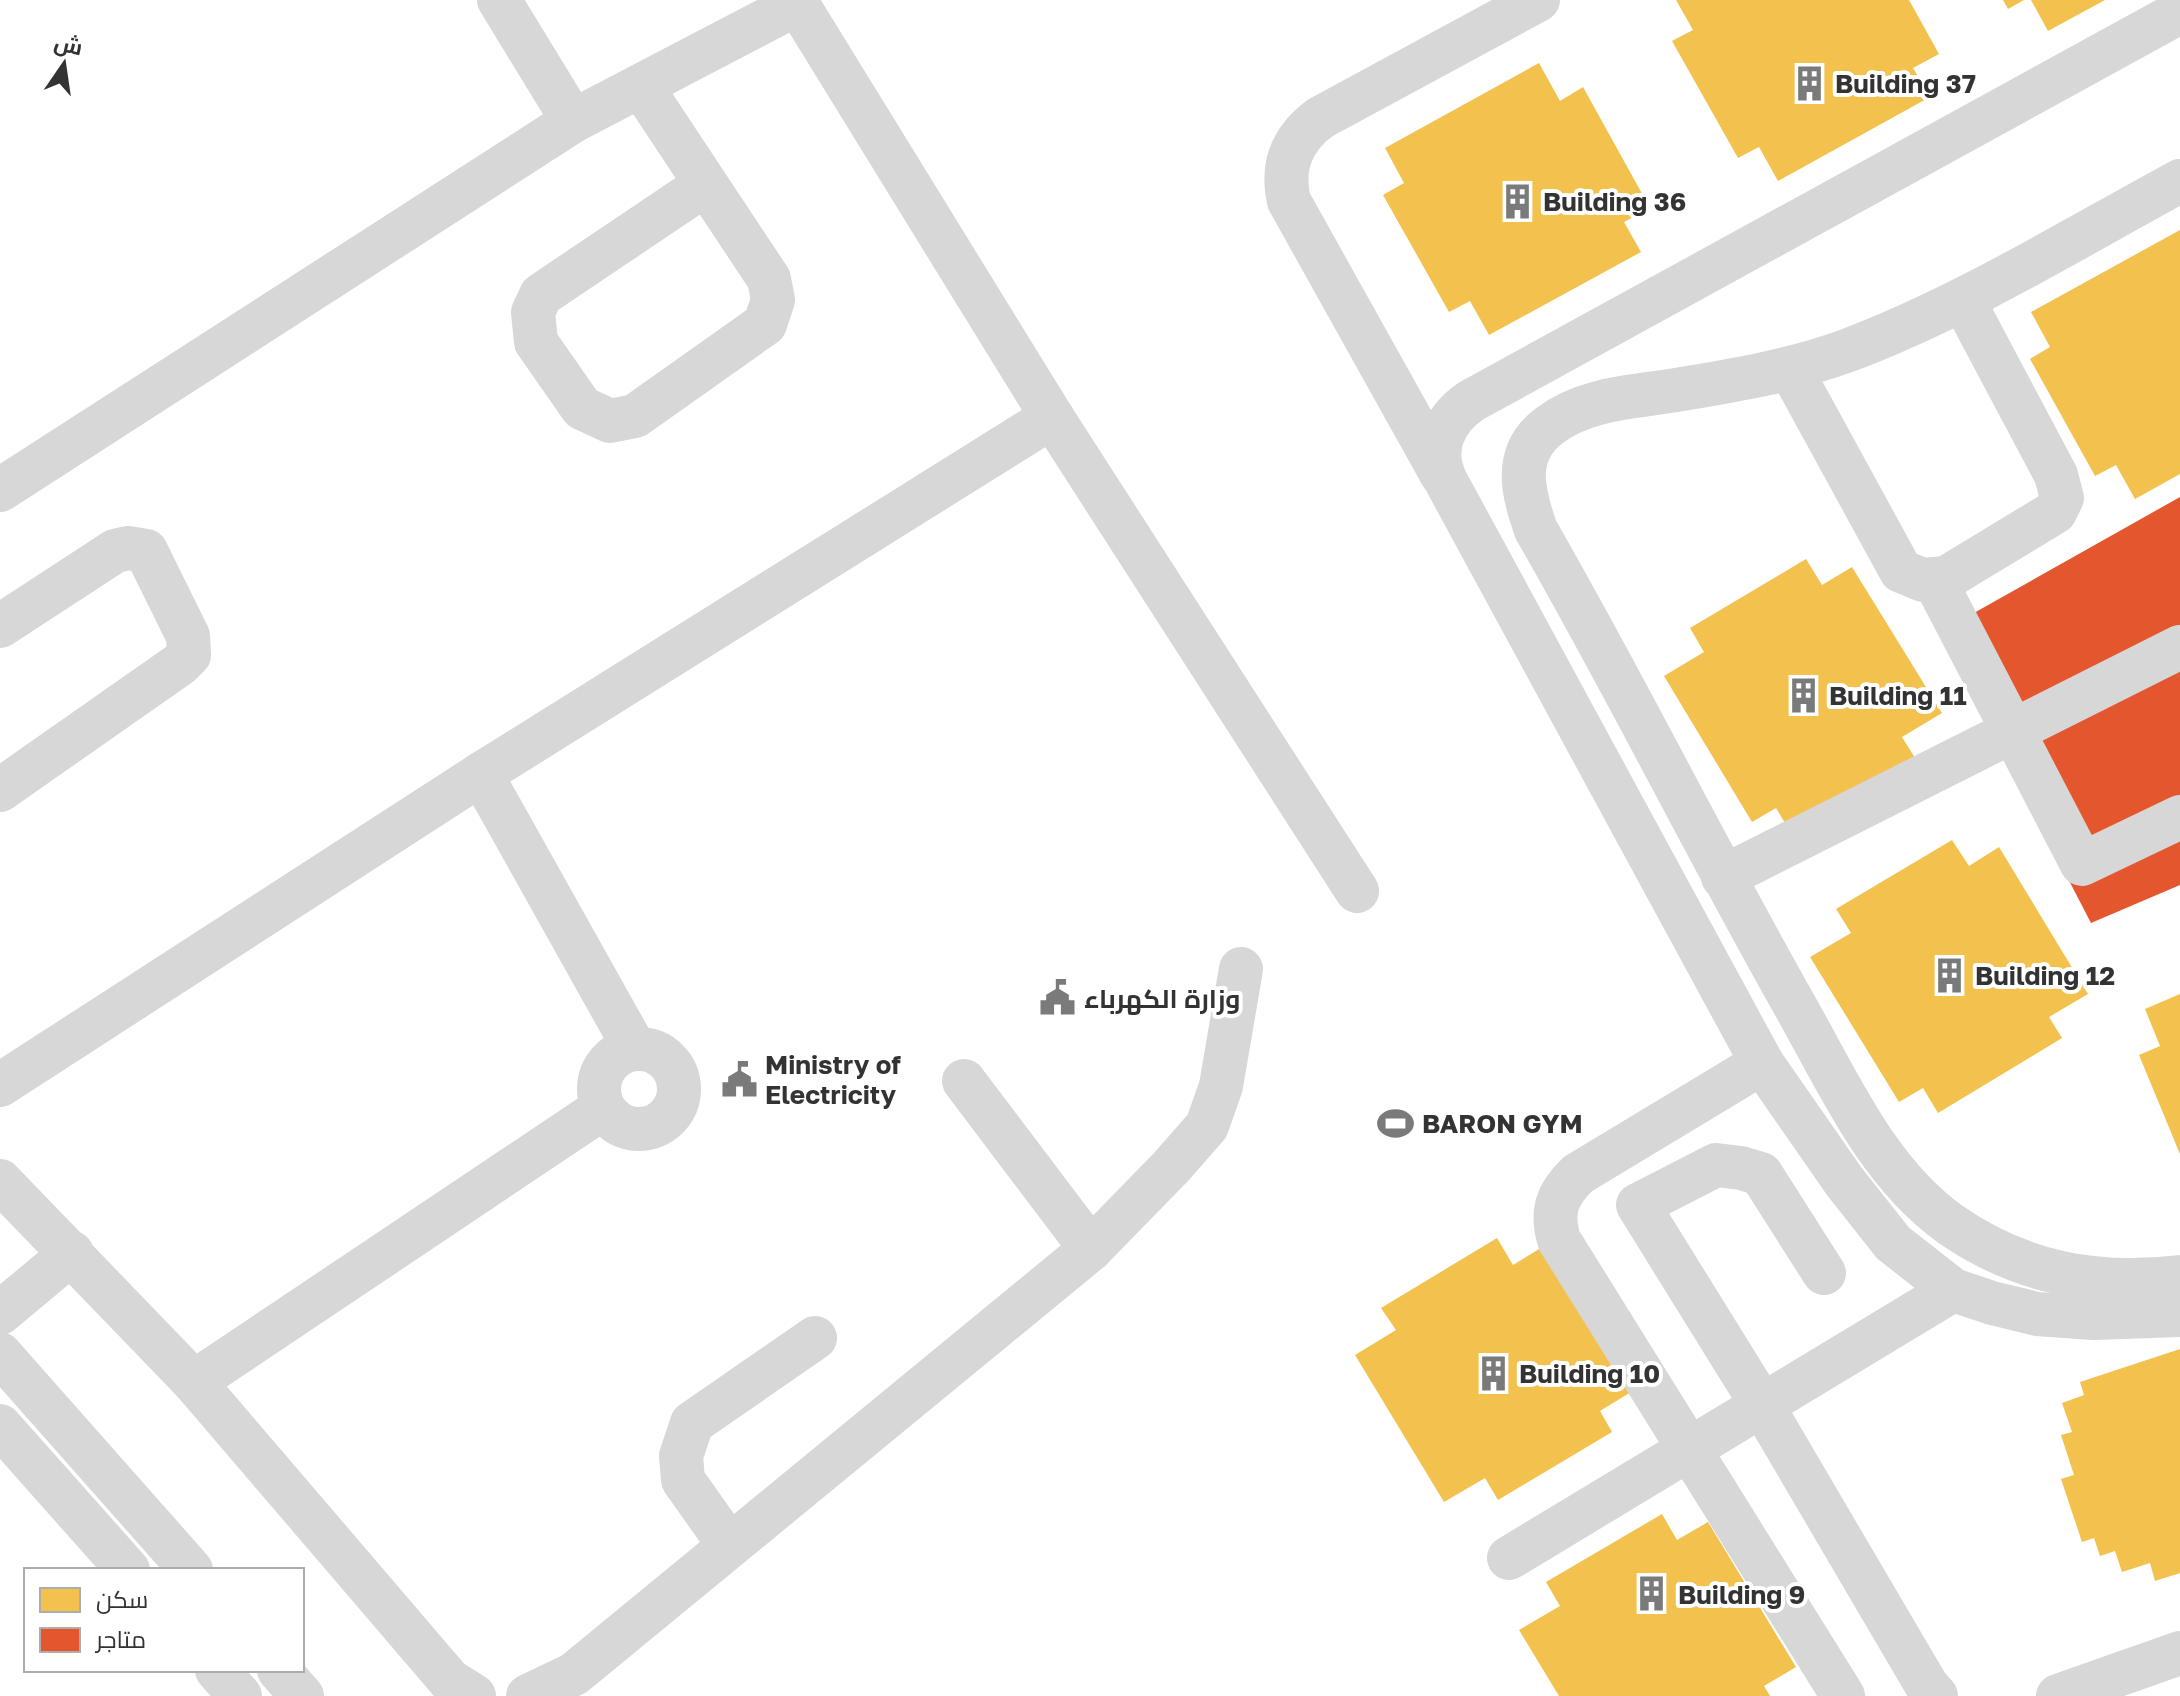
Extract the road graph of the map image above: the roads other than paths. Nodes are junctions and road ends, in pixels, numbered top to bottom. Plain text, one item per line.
1 (499, 0) edge
2 (1538, 0) edge
3 (796, 2) edge
4 (2180, 12) edge
5 (641, 86) junction
6 (573, 121) junction
7 (2180, 181) edge
8 (706, 184) junction
9 (1963, 300) junction
10 (1790, 368) junction
11 (1052, 417) junction
12 (1447, 483) junction
13 (0, 490) edge
14 (1935, 581) junction
15 (0, 626) edge
16 (2180, 647) edge
17 (2014, 731) junction
18 (481, 774) junction
19 (0, 790) edge
20 (2180, 817) edge
21 (1723, 877) junction
22 (1357, 891) dead end
23 (1241, 969) dead end
24 (635, 1049) junction
25 (1762, 1063) junction
26 (964, 1081) dead end
27 (0, 1085) edge
28 (603, 1108) junction
29 (0, 1181) edge
30 (1091, 1249) junction
31 (72, 1253) junction
32 (1824, 1273) dead end
33 (2180, 1277) edge
34 (1953, 1290) junction
35 (0, 1313) edge
36 (2180, 1315) edge
37 (815, 1338) dead end
38 (0, 1354) edge
39 (194, 1382) junction
40 (1762, 1405) junction
41 (0, 1426) edge
42 (1688, 1450) junction
43 (729, 1545) junction
44 (1509, 1558) dead end
45 (126, 1568) edge
46 (189, 1568) edge
47 (2180, 1653) edge
48 (219, 1672) edge
49 (281, 1672) edge
50 (240, 1696) edge
51 (302, 1696) edge
52 (474, 1696) edge
53 (528, 1696) edge
54 (1843, 1696) edge
55 (1936, 1696) edge
56 (2058, 1696) edge

1 - 6 street
2 - 12 street
3 - 5 street
3 - 11 street
4 - 12 street
5 - 6 street
5 - 8 street
6 - 13 street
7 - 9 street
8 - 8 street
9 - 10 street
9 - 14 street
10 - 14 street
10 - 21 street
11 - 18 street
11 - 22 street
12 - 25 street
14 - 17 street
15 - 19 street
16 - 17 street
17 - 20 street
17 - 21 street
18 - 24 street
18 - 27 street
21 - 33 street
23 - 30 street
24 - 28 street
24 - 28 street
25 - 34 street
25 - 42 street
26 - 30 street
28 - 39 street
29 - 31 street
30 - 43 street
31 - 35 street
31 - 39 street
32 - 40 street
34 - 36 street
34 - 40 street
37 - 43 street
38 - 46 street
39 - 52 street
40 - 42 street
40 - 55 street
41 - 45 street
42 - 44 street
42 - 54 street
43 - 53 street
47 - 56 street
48 - 50 street
49 - 51 street

